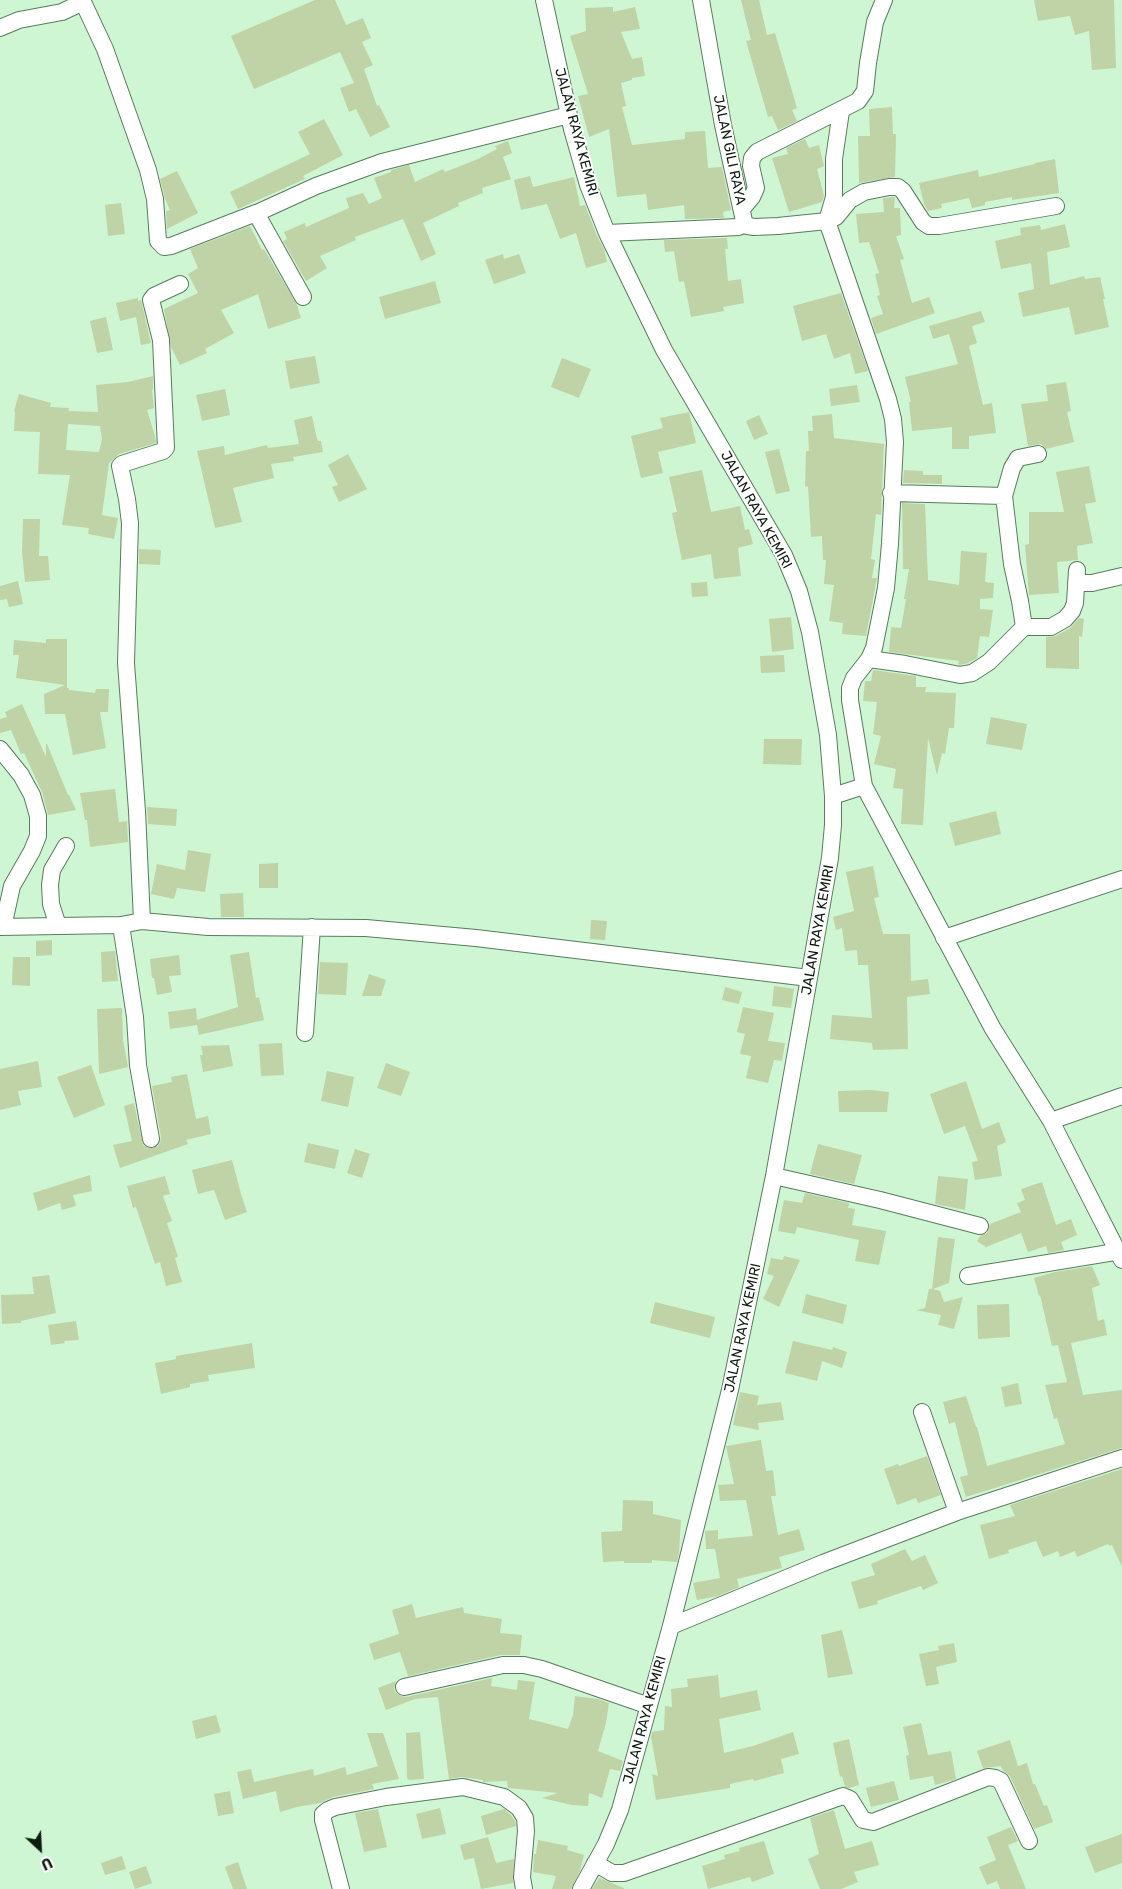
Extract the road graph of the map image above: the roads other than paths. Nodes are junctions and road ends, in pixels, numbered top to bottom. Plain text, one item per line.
1 (544, 0) edge
2 (700, 0) edge
3 (884, 0) edge
4 (83, 1) edge
5 (0, 28) edge
6 (841, 111) junction
7 (568, 115) junction
8 (1056, 206) dead end
9 (256, 213) junction
10 (742, 217) junction
11 (827, 221) junction
12 (607, 233) junction
13 (180, 284) dead end
14 (303, 297) dead end
15 (1038, 454) dead end
16 (892, 493) junction
17 (1004, 496) junction
18 (1122, 576) edge
19 (1024, 627) junction
20 (868, 659) junction
21 (0, 749) edge
22 (857, 788) junction
23 (833, 796) junction
24 (66, 846) dead end
25 (1122, 879) edge
26 (142, 921) junction
27 (121, 925) junction
28 (58, 926) junction
29 (2, 927) edge
30 (312, 927) junction
31 (944, 938) junction
32 (809, 978) junction
33 (305, 1033) dead end
34 (1122, 1096) edge
35 (1051, 1121) junction
36 (152, 1139) dead end
37 (774, 1176) junction
38 (980, 1226) dead end
39 (1121, 1254) edge
40 (968, 1276) dead end
41 (922, 1412) dead end
42 (1122, 1458) edge
43 (958, 1512) junction
44 (671, 1626) junction
45 (404, 1688) dead end
46 (649, 1706) junction
47 (1029, 1841) dead end
48 (595, 1863) junction
49 (341, 1889) edge
50 (524, 1889) edge
51 (581, 1889) edge

1 - 7 street, JALAN RAYA KEMIRI
2 - 10 street, JALAN GILI RAYA
3 - 6 street
4 - 5 street
4 - 9 street
6 - 10 street
6 - 11 street
7 - 9 street
7 - 12 street, JALAN RAYA KEMIRI
8 - 11 street
9 - 14 street
10 - 11 street
10 - 12 street, JALAN GILI RAYA
11 - 16 street
12 - 23 street, JALAN RAYA KEMIRI
13 - 26 street
15 - 17 street
16 - 17 street
16 - 20 street
17 - 19 street
18 - 19 street
19 - 20 street
20 - 22 street
21 - 29 street
22 - 23 street
22 - 31 street
23 - 32 street, JALAN RAYA KEMIRI
24 - 28 street
25 - 31 street
26 - 27 street
26 - 30 street
27 - 28 street
27 - 36 street
28 - 29 street
30 - 32 street
30 - 33 street
31 - 35 street
32 - 37 street, JALAN RAYA KEMIRI
34 - 35 street
35 - 39 street
37 - 38 street
37 - 44 street, JALAN RAYA KEMIRI
39 - 40 street
41 - 43 street
42 - 43 street
43 - 44 street
44 - 46 street, JALAN RAYA KEMIRI
45 - 46 street
46 - 48 street, JALAN RAYA KEMIRI
47 - 48 street
48 - 51 street, JALAN RAYA KEMIRI
49 - 50 street

